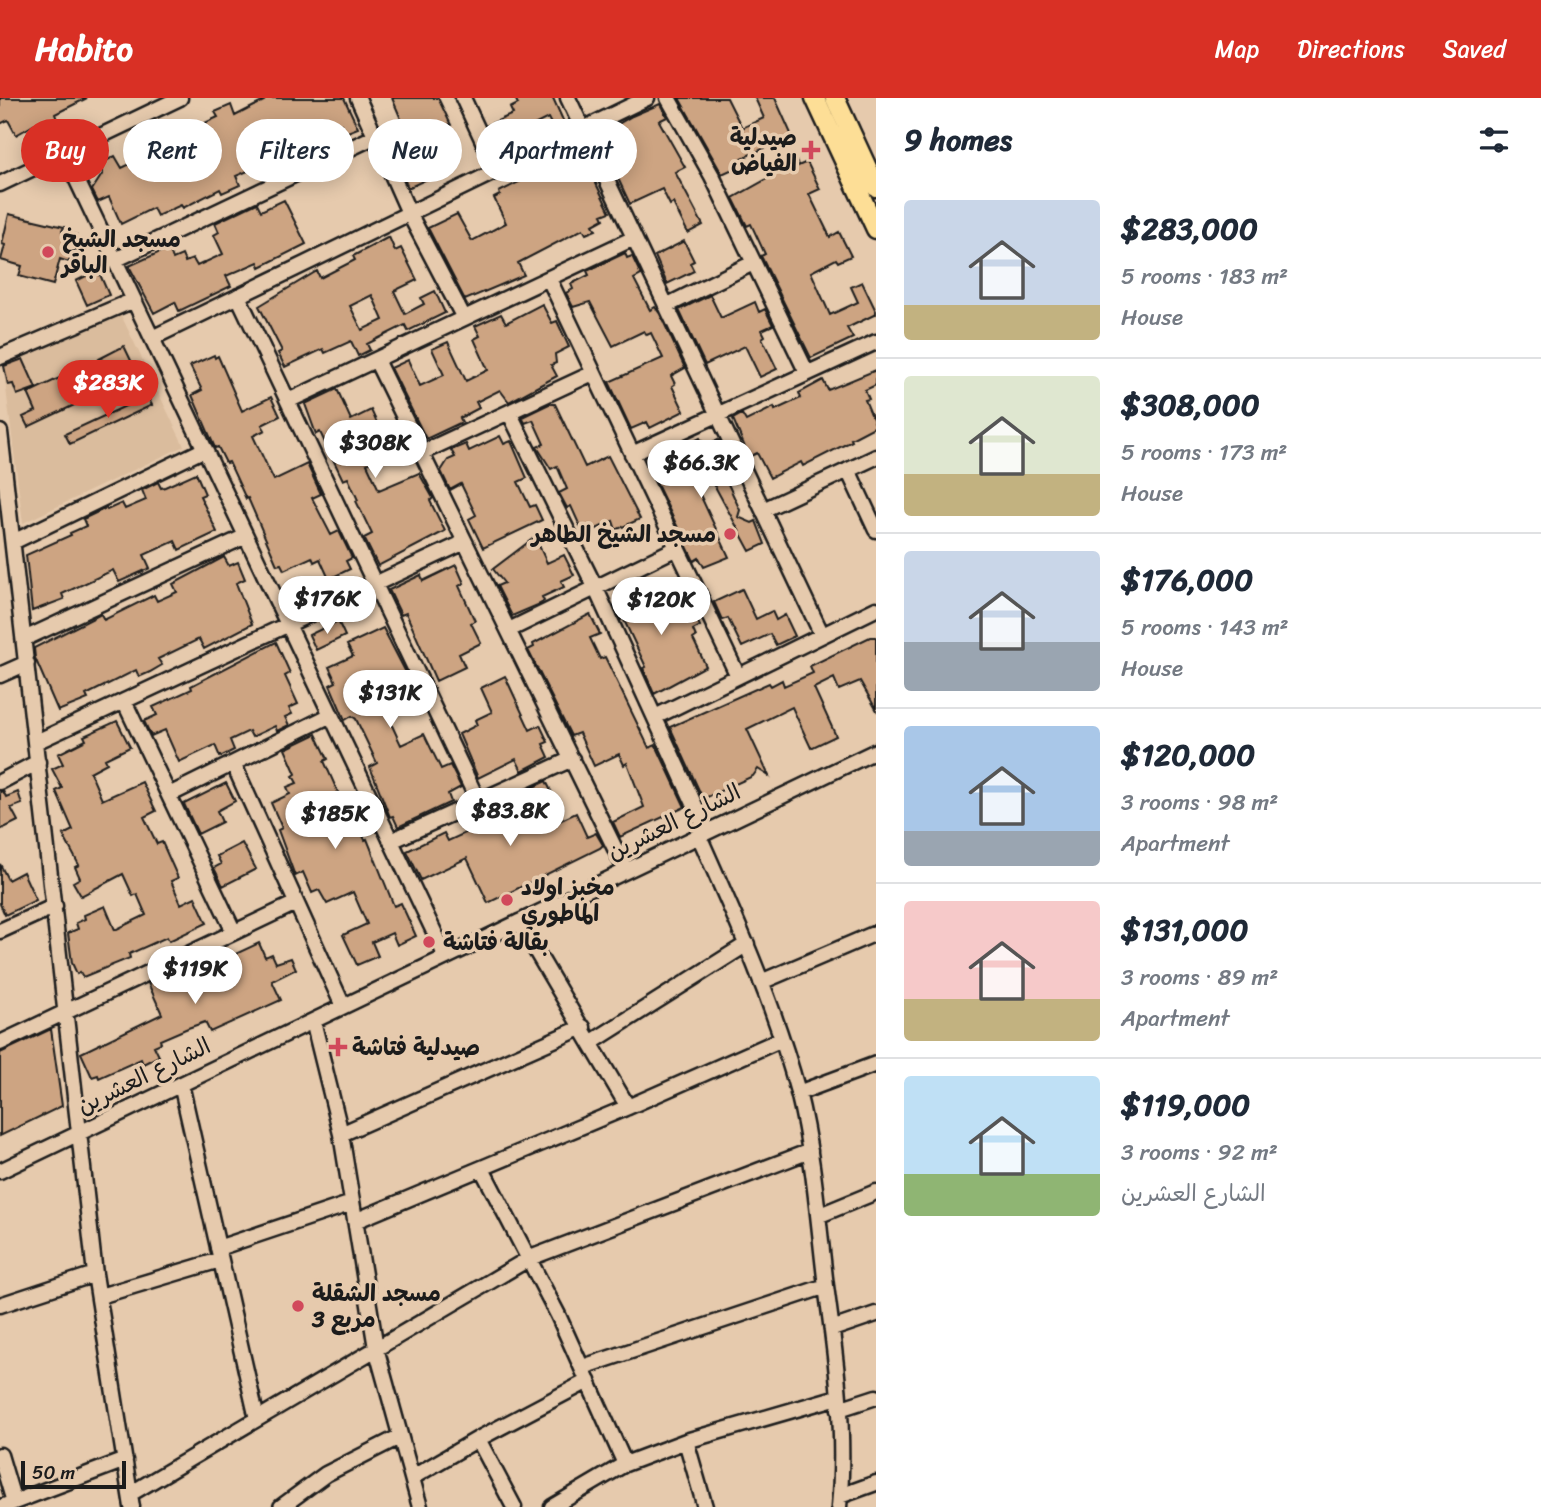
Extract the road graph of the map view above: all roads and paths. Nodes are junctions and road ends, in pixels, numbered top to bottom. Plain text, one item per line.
1 (180, 98) edge
2 (358, 98) edge
3 (463, 98) edge
4 (568, 98) edge
5 (647, 98) edge
6 (668, 98) edge
7 (815, 98) edge
8 (835, 98) edge
9 (368, 119) edge
10 (578, 119) edge
11 (604, 119) edge
12 (476, 126) edge
13 (109, 132) edge
14 (368, 140) edge
15 (21, 174) edge
16 (476, 180) edge
17 (875, 181) edge
18 (78, 182) edge
19 (396, 182) edge
20 (608, 182) edge
21 (0, 184) edge
22 (409, 213) junction
23 (876, 229) edge
24 (634, 238) junction
25 (116, 260) junction
26 (753, 263) junction
27 (549, 279) junction
28 (238, 296) junction
29 (134, 300) junction
30 (666, 306) junction
31 (464, 318) junction
32 (152, 338) junction
33 (876, 342) edge
34 (0, 357) edge
35 (376, 360) junction
36 (593, 373) junction
37 (807, 373) junction
38 (288, 401) junction
39 (509, 412) junction
40 (718, 415) junction
41 (0, 432) edge
42 (205, 449) junction
43 (421, 453) junction
44 (632, 454) junction
45 (876, 457) edge
46 (848, 470) junction
47 (763, 510) junction
48 (876, 530) edge
49 (246, 536) junction
50 (13, 542) junction
51 (465, 542) junction
52 (677, 548) junction
53 (374, 583) junction
54 (595, 587) junction
55 (876, 609) edge
56 (287, 623) junction
57 (509, 630) junction
58 (822, 635) junction
59 (24, 639) junction
60 (27, 663) junction
61 (0, 675) edge
62 (738, 677) junction
63 (124, 702) junction
64 (331, 715) junction
65 (656, 717) junction
66 (36, 742) junction
67 (876, 751) edge
68 (572, 759) junction
69 (38, 762) junction
70 (234, 765) junction
71 (0, 782) edge
72 (169, 795) junction
73 (478, 802) junction
74 (703, 834) junction
75 (391, 841) junction
76 (626, 871) junction
77 (296, 902) junction
78 (55, 906) junction
79 (519, 922) junction
80 (233, 930) junction
81 (0, 931) edge
82 (876, 933) edge
83 (747, 944) junction
84 (446, 957) junction
85 (761, 982) junction
86 (343, 1006) junction
87 (67, 1011) junction
88 (313, 1021) junction
89 (583, 1027) junction
90 (782, 1039) junction
91 (592, 1042) junction
92 (0, 1043) edge
93 (876, 1064) edge
94 (181, 1084) junction
95 (798, 1093) junction
96 (628, 1107) junction
97 (80, 1132) junction
98 (341, 1134) junction
99 (810, 1151) junction
100 (482, 1168) junction
101 (0, 1170) edge
102 (876, 1192) edge
103 (352, 1203) junction
104 (820, 1215) junction
105 (355, 1221) junction
106 (219, 1254) junction
107 (530, 1258) junction
108 (95, 1274) junction
109 (826, 1286) junction
110 (100, 1296) junction
111 (0, 1305) edge
112 (876, 1314) edge
113 (832, 1329) junction
114 (376, 1348) junction
115 (585, 1374) junction
116 (876, 1397) edge
117 (838, 1403) junction
118 (257, 1419) junction
119 (400, 1437) junction
120 (478, 1439) junction
121 (686, 1441) junction
122 (0, 1454) edge
123 (125, 1460) junction
124 (625, 1464) junction
125 (413, 1478) junction
126 (876, 1483) edge
127 (131, 1501) edge
128 (839, 1502) edge
129 (8, 1504) edge
130 (281, 1507) edge
131 (420, 1507) edge
132 (514, 1507) edge
133 (552, 1507) edge
134 (705, 1507) edge

1 - 13 street
2 - 9 street
3 - 12 street
4 - 10 street
5 - 11 street
6 - 26 street
7 - 23 main road
8 - 17 main road
14 - 25 street
15 - 21 street
16 - 22 street
18 - 25 street
19 - 22 street
20 - 24 street
22 - 28 street
22 - 31 street
24 - 27 street
24 - 30 street
25 - 29 street
26 - 30 street
26 - 37 street
27 - 31 street
27 - 36 street
28 - 32 street
28 - 38 street
29 - 32 street
29 - 34 street
30 - 40 street
31 - 35 street
32 - 42 street
33 - 37 street
35 - 38 street
35 - 43 street
36 - 39 street
36 - 44 street
37 - 40 street
38 - 53 street
39 - 43 street
39 - 54 street
40 - 44 street
40 - 47 street
41 - 50 street
42 - 49 street
42 - 50 street
43 - 51 street
44 - 52 street
45 - 46 street
46 - 47 street
46 - 48 street
47 - 58 street
49 - 56 street
49 - 59 street
50 - 59 street
51 - 53 street
51 - 57 street
52 - 54 street
52 - 62 street
53 - 56 street
53 - 73 street
54 - 57 street
54 - 65 street
55 - 58 street
56 - 63 street
56 - 64 street
57 - 68 street
58 - 62 street
59 - 60 street
60 - 61 street
60 - 66 street
62 - 65 street
63 - 66 street
63 - 72 street
64 - 70 street
64 - 75 street
65 - 74 street
66 - 69 street
67 - 74 street, الشارع العشرين
68 - 73 street
68 - 76 street
69 - 71 street
69 - 78 street
70 - 72 street
70 - 77 street
72 - 80 street
73 - 75 street
74 - 76 street, الشارع العشرين
74 - 83 street
75 - 84 street
76 - 79 street, الشارع العشرين
77 - 80 street
77 - 86 street
78 - 81 street
78 - 87 street
79 - 84 street, الشارع العشرين
79 - 89 street
80 - 87 street
82 - 85 street
83 - 85 street
83 - 91 street
84 - 86 street, الشارع العشرين
85 - 90 street
86 - 88 street, الشارع العشرين
87 - 92 street
87 - 97 street
88 - 94 street, الشارع العشرين
88 - 98 street
89 - 91 street
89 - 98 street
90 - 95 street
90 - 96 street
91 - 96 street
93 - 95 street
94 - 97 street, الشارع العشرين
94 - 106 street
95 - 99 street
96 - 100 street
97 - 101 street, الشارع العشرين
97 - 108 street
98 - 103 street
99 - 104 street
99 - 107 street
100 - 105 street
100 - 107 street
102 - 104 street
103 - 105 street
103 - 106 street
104 - 109 street
105 - 114 street
106 - 110 street
106 - 118 street
107 - 114 street
107 - 115 street
108 - 110 street
108 - 111 street
109 - 113 street
109 - 115 street
110 - 123 street
112 - 113 street
113 - 117 street
114 - 118 street
114 - 119 street
115 - 120 street
115 - 124 street
116 - 117 street
117 - 121 street
117 - 128 street
118 - 127 street
119 - 125 street
119 - 130 street
120 - 125 street
120 - 132 street
121 - 124 street
121 - 134 street
122 - 129 street
123 - 127 street
123 - 129 street
124 - 133 street
125 - 131 street
126 - 128 street

